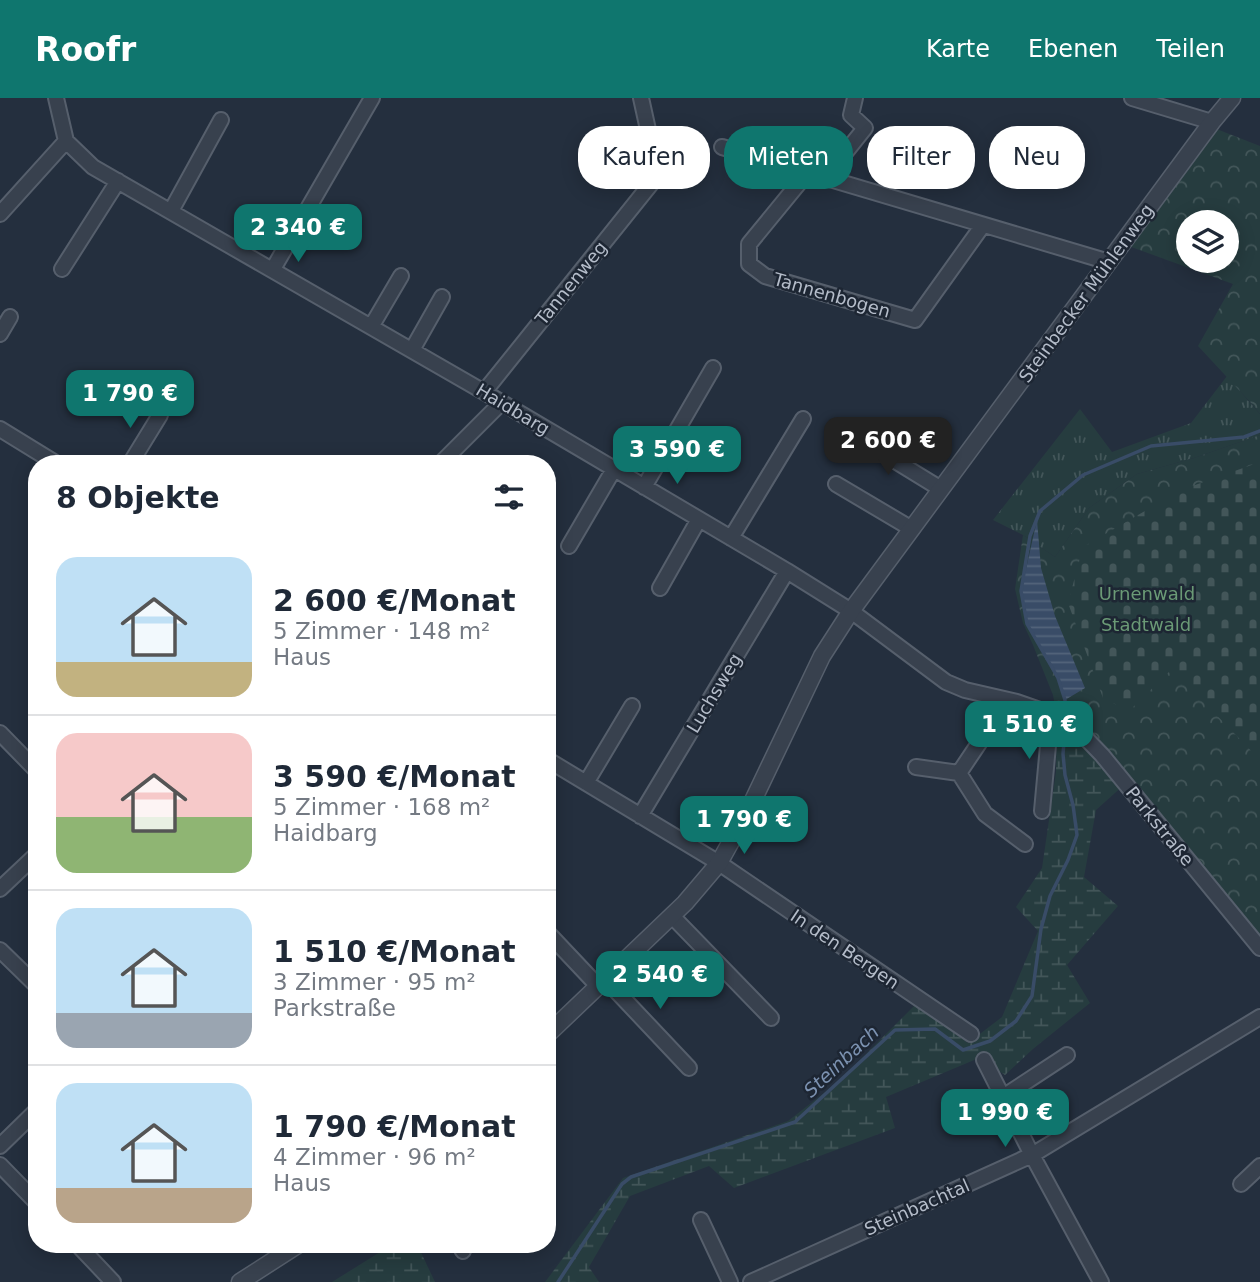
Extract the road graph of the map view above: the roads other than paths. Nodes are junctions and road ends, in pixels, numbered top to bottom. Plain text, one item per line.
1 (55, 98) edge
2 (372, 98) edge
3 (641, 98) edge
4 (855, 98) edge
5 (1132, 98) edge
6 (1232, 98) edge
7 (221, 120) dead end
8 (1212, 122) junction
9 (66, 141) junction
10 (853, 143) edge
11 (118, 181) junction
12 (853, 185) edge
13 (794, 189) edge
14 (170, 211) junction
15 (0, 214) edge
16 (984, 225) junction
17 (1109, 262) junction
18 (62, 269) dead end
19 (273, 269) junction
20 (401, 276) dead end
21 (442, 296) dead end
22 (10, 317) dead end
23 (371, 327) junction
24 (0, 334) edge
25 (412, 350) junction
26 (713, 368) dead end
27 (484, 392) junction
28 (501, 403) junction
29 (160, 415) dead end
30 (803, 419) dead end
31 (0, 429) edge
32 (853, 435) dead end
33 (42, 455) edge
34 (136, 455) edge
35 (449, 455) edge
36 (614, 469) junction
37 (836, 484) dead end
38 (644, 487) junction
39 (941, 489) junction
40 (699, 519) junction
41 (912, 529) junction
42 (731, 538) junction
43 (569, 546) dead end
44 (787, 571) junction
45 (660, 588) dead end
46 (851, 611) junction
47 (1008, 701) junction
48 (632, 706) dead end
49 (1051, 713) junction
50 (0, 733) edge
51 (28, 762) edge
52 (556, 765) edge
53 (916, 767) dead end
54 (959, 773) junction
55 (586, 783) junction
56 (1042, 811) dead end
57 (640, 816) junction
58 (1025, 844) dead end
59 (28, 861) edge
60 (719, 863) junction
61 (3, 881) edge
62 (671, 916) junction
63 (556, 940) edge
64 (1260, 948) edge
65 (0, 950) edge
66 (28, 977) edge
67 (602, 982) junction
68 (1260, 1017) edge
69 (771, 1018) dead end
70 (556, 1026) edge
71 (971, 1034) dead end
72 (1067, 1055) dead end
73 (984, 1060) dead end
74 (689, 1068) dead end
75 (1003, 1097) junction
76 (28, 1119) edge
77 (0, 1146) edge
78 (1032, 1156) junction
79 (0, 1165) edge
80 (1260, 1167) edge
81 (1241, 1184) dead end
82 (28, 1194) edge
83 (701, 1220) dead end
84 (86, 1253) edge
85 (283, 1253) edge
86 (113, 1282) edge
87 (240, 1282) edge
88 (730, 1282) edge
89 (751, 1282) edge
90 (1101, 1282) edge

1 - 9 street
2 - 19 street
3 - 27 street, Tannenweg
4 - 10 street
5 - 8 street
6 - 8 street, Steinbecker Mühlenweg
7 - 14 street
8 - 17 street, Steinbecker Mühlenweg
9 - 11 street, Haidbarg
9 - 15 street
11 - 14 street, Haidbarg
11 - 18 street
12 - 16 street
13 - 16 street, Tannenbogen
14 - 19 street, Haidbarg
16 - 17 street
17 - 39 street, Steinbecker Mühlenweg
19 - 23 street, Haidbarg
20 - 23 street
21 - 25 street
22 - 24 street
23 - 25 street, Haidbarg
25 - 27 street, Haidbarg
26 - 38 street
27 - 28 street, Haidbarg
28 - 35 street
28 - 36 street, Haidbarg
29 - 34 street
30 - 42 street
31 - 33 street
32 - 39 street
36 - 38 street, Haidbarg
36 - 43 street
37 - 41 street
38 - 40 street, Haidbarg
39 - 41 street, Steinbecker Mühlenweg
40 - 42 street, Haidbarg
40 - 45 street
41 - 46 street, Steinbecker Mühlenweg
42 - 44 street, Haidbarg
44 - 46 street, Haidbarg
44 - 57 street, Luchsweg
46 - 47 street, Parkstraße
46 - 60 street, Steinbecker Mühlenweg
47 - 49 street, Parkstraße
47 - 54 street
48 - 55 street
49 - 56 street
49 - 64 street, Parkstraße
50 - 51 street
52 - 55 street, In den Bergen
53 - 54 street
54 - 58 street
55 - 57 street, In den Bergen
57 - 60 street, In den Bergen
59 - 61 street
60 - 62 street, Steinbecker Mühlenweg
60 - 71 street, In den Bergen
62 - 67 street, Steinbecker Mühlenweg
62 - 69 street
63 - 67 street
65 - 66 street
67 - 70 street, Steinbecker Mühlenweg
67 - 74 street
68 - 78 street, Steinbachtal
72 - 75 street
73 - 75 street
75 - 78 street
76 - 77 street
78 - 89 street, Steinbachtal
78 - 90 street
79 - 82 street
80 - 81 street
83 - 88 street
84 - 86 street
85 - 87 street

